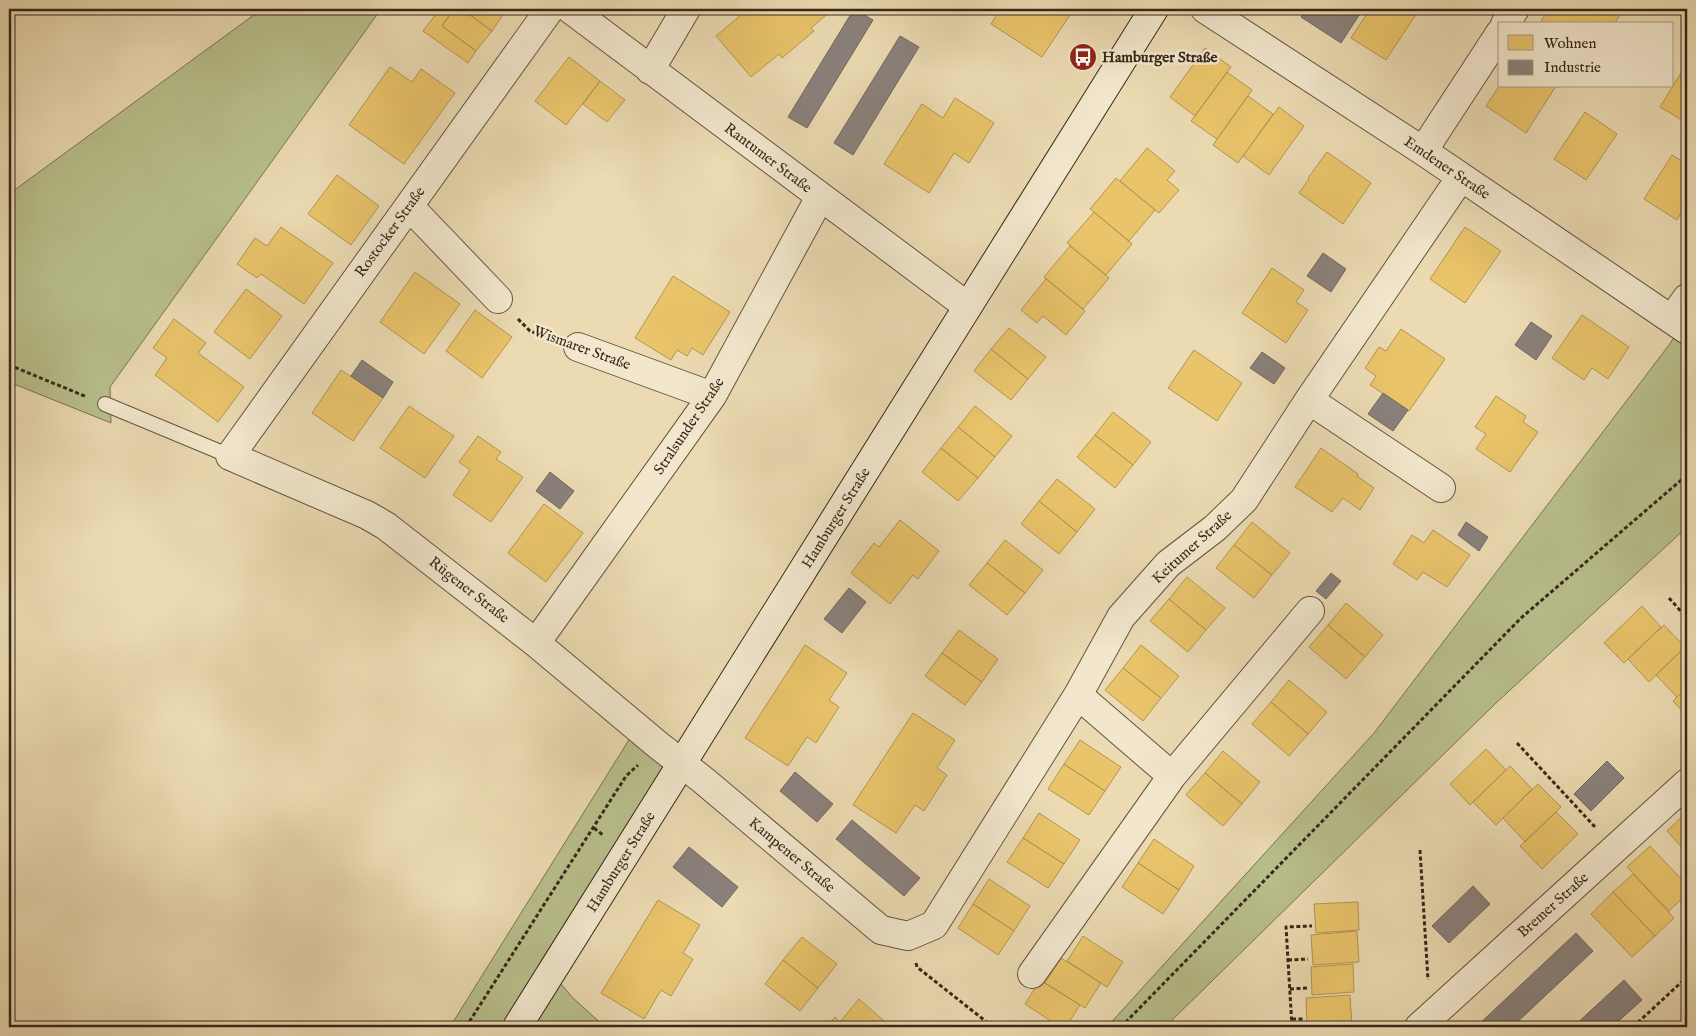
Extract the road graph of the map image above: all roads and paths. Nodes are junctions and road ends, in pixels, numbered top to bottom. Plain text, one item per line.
1 (550, 9) edge
2 (570, 9) edge
3 (686, 9) edge
4 (1154, 9) edge
5 (1205, 9) edge
6 (1515, 9) edge
7 (1507, 22) edge
8 (1498, 35) edge
9 (650, 70) junction
10 (1423, 151) junction
11 (1461, 177) junction
12 (820, 197) junction
13 (409, 206) junction
14 (498, 299) joint
15 (967, 306) junction
16 (1682, 316) edge
17 (578, 348) joint
18 (9, 365) edge
19 (712, 396) junction
20 (1309, 400) junction
21 (105, 404) joint
22 (230, 456) junction
23 (1687, 475) edge
24 (1442, 488) dead end
25 (1669, 598) dead end
26 (1310, 611) dead end
27 (1687, 618) edge
28 (536, 643) junction
29 (1078, 696) junction
30 (1517, 743) dead end
31 (658, 745) junction
32 (683, 763) junction
33 (1172, 776) junction
34 (1687, 783) edge
35 (1615, 848) junction
36 (1420, 850) dead end
37 (1312, 926) dead end
38 (908, 936) junction
39 (1308, 958) dead end
40 (1288, 960) junction
41 (1032, 974) dead end
42 (1687, 977) edge
43 (1307, 988) dead end
44 (1290, 989) junction
45 (1304, 1019) dead end
46 (1292, 1020) junction
47 (1424, 1022) edge
48 (466, 1027) edge
49 (517, 1027) edge
50 (994, 1027) edge
51 (1121, 1027) edge
52 (1292, 1027) edge
53 (1633, 1027) edge

1 - 13 street, Rostocker Straße
2 - 9 street, Rantumer Straße
3 - 9 street
4 - 15 street, Hamburger Straße
5 - 10 street, Emdener Straße
6 - 7 street
8 - 10 street
9 - 12 street, Rantumer Straße
10 - 11 street, Emdener Straße
11 - 16 street, Emdener Straße
11 - 20 street, Keitumer Straße
12 - 15 street, Rantumer Straße
12 - 19 street, Stralsunder Straße
13 - 14 street
13 - 22 street, Rostocker Straße
14 - 17 path, Wismarer Straße
15 - 32 street, Hamburger Straße
17 - 19 street, Wismarer Straße
18 - 21 path
19 - 28 street, Stralsunder Straße
20 - 24 street
20 - 29 street, Keitumer Straße
21 - 22 lane
22 - 28 street, Rügener Straße
23 - 51 path
25 - 27 path
26 - 33 street
28 - 31 street, Rügener Straße
29 - 33 street
29 - 38 street, Keitumer Straße
30 - 35 path
31 - 32 street, Rügener Straße
31 - 48 path
32 - 38 street, Kampener Straße
32 - 49 street, Hamburger Straße
33 - 41 street
34 - 35 street, Bremer Straße
35 - 47 street, Bremer Straße
36 - 47 path
37 - 40 path
38 - 50 path
39 - 40 path
40 - 44 path
42 - 53 path
43 - 44 path
44 - 46 path
45 - 46 path
46 - 52 path

